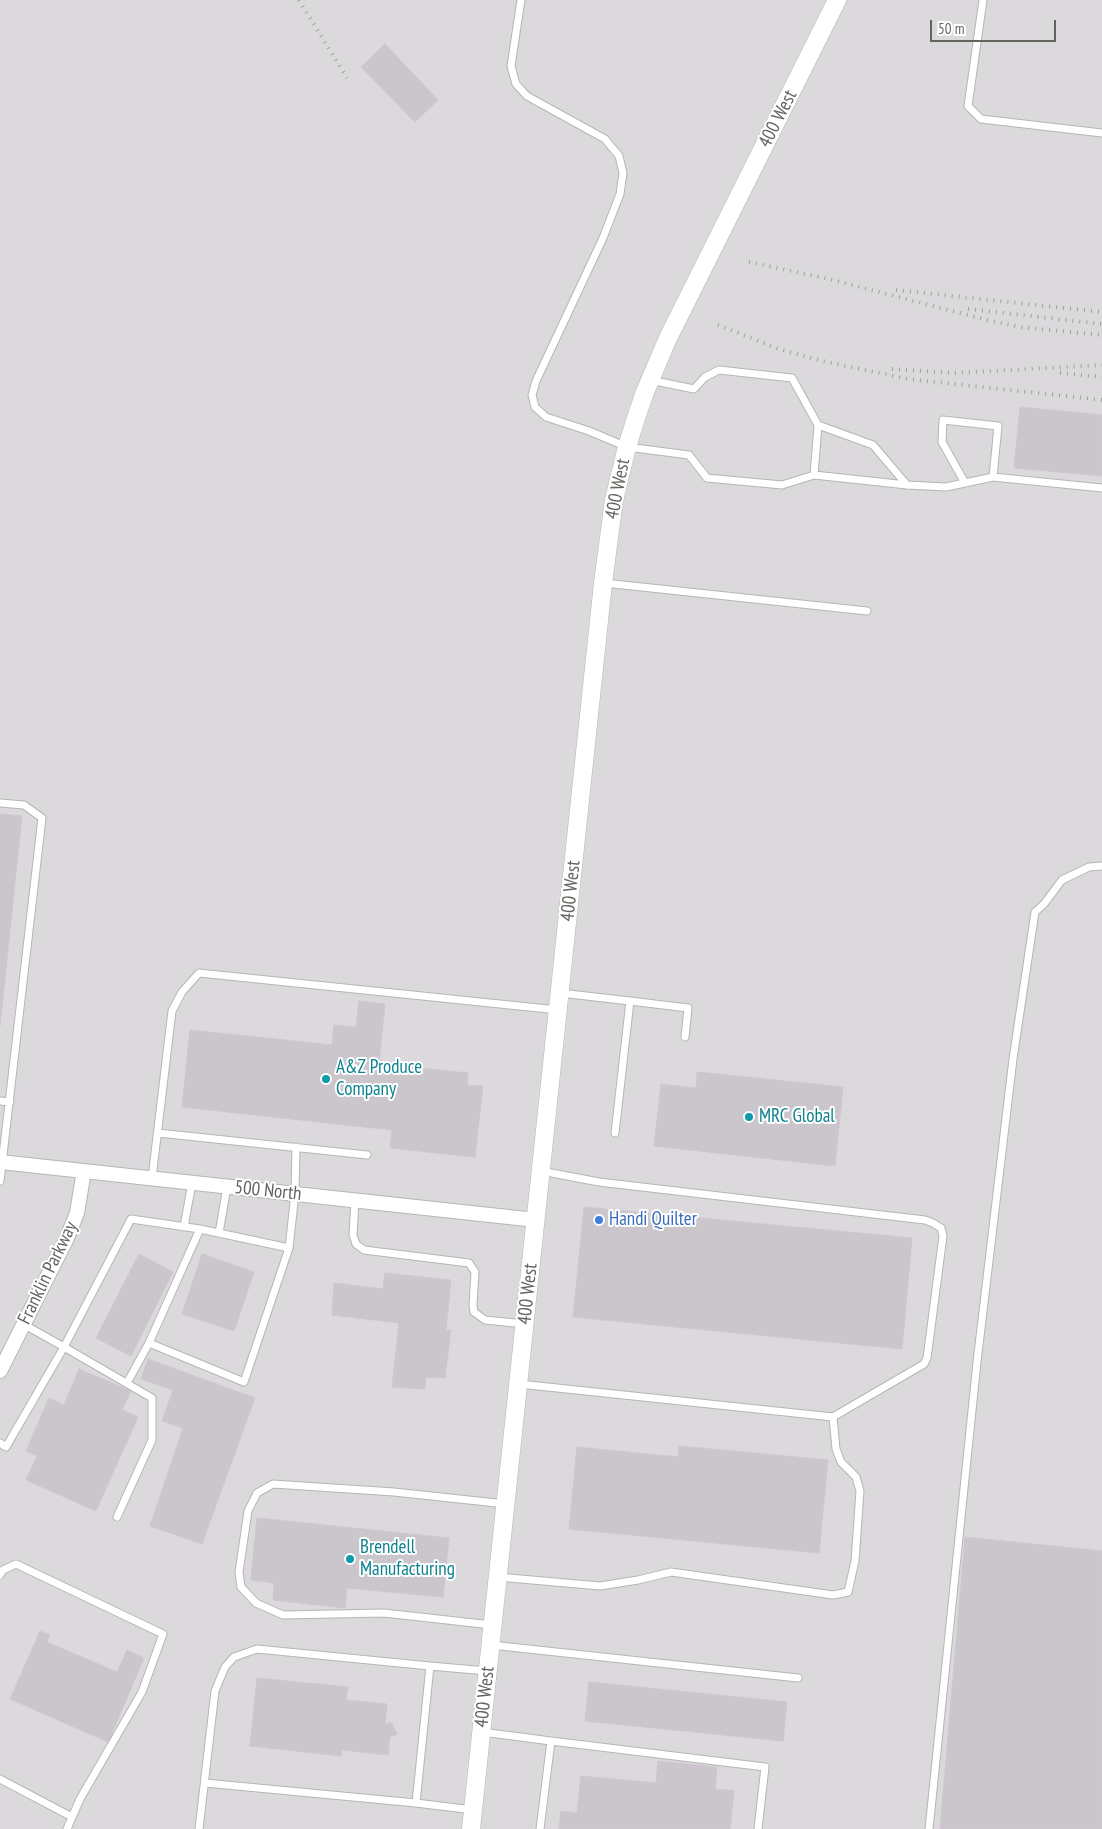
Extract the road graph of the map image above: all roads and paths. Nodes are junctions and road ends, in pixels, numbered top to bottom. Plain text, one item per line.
1 (520, 0) edge
2 (837, 0) edge
3 (984, 0) edge
4 (1102, 133) edge
5 (650, 380) junction
6 (818, 425) junction
7 (627, 447) junction
8 (814, 475) junction
9 (993, 477) junction
10 (965, 483) junction
11 (907, 485) junction
12 (1102, 488) edge
13 (603, 583) junction
14 (867, 611) dead end
15 (0, 802) edge
16 (1102, 866) edge
17 (559, 1001) junction
18 (630, 1001) junction
19 (685, 1037) dead end
20 (0, 1101) edge
21 (10, 1102) junction
22 (158, 1133) junction
23 (615, 1133) dead end
24 (296, 1147) junction
25 (367, 1155) dead end
26 (1, 1162) edge
27 (84, 1171) junction
28 (541, 1171) junction
29 (152, 1178) junction
30 (0, 1181) edge
31 (192, 1183) junction
32 (227, 1187) junction
33 (295, 1193) junction
34 (355, 1200) junction
35 (536, 1220) junction
36 (184, 1227) junction
37 (200, 1229) junction
38 (220, 1233) junction
39 (289, 1248) junction
40 (23, 1324) junction
41 (525, 1324) junction
42 (149, 1344) junction
43 (64, 1347) junction
44 (0, 1371) edge
45 (127, 1383) junction
46 (519, 1384) junction
47 (833, 1417) junction
48 (0, 1444) edge
49 (506, 1504) junction
50 (117, 1517) dead end
51 (0, 1575) edge
52 (498, 1577) junction
53 (493, 1625) junction
54 (491, 1645) junction
55 (430, 1666) junction
56 (488, 1671) junction
57 (798, 1678) dead end
58 (482, 1732) junction
59 (551, 1740) junction
60 (0, 1779) edge
61 (204, 1783) junction
62 (416, 1803) junction
63 (473, 1810) junction
64 (72, 1817) junction
65 (67, 1829) edge
66 (199, 1829) edge
67 (471, 1829) edge
68 (540, 1829) edge
69 (758, 1829) edge
70 (929, 1829) edge

1 - 7 lane
2 - 5 street, 400 West
3 - 4 lane
5 - 6 lane
5 - 7 street, 400 West
6 - 8 lane
6 - 11 lane
7 - 8 lane
7 - 13 street, 400 West
8 - 11 lane
9 - 10 lane
9 - 10 lane
9 - 12 lane
10 - 11 lane
13 - 14 lane
13 - 17 street, 400 West
15 - 21 lane
16 - 70 lane
17 - 18 lane
17 - 22 lane
17 - 28 street, 400 West
18 - 19 lane
18 - 23 lane
20 - 21 lane
21 - 26 lane
22 - 24 lane
22 - 29 lane
24 - 25 lane
24 - 33 lane
26 - 27 street, 500 North
26 - 30 lane
27 - 29 street, 500 North
27 - 40 street, Franklin Parkway
28 - 35 street, 400 West
28 - 47 lane
29 - 31 street, 500 North
31 - 32 street, 500 North
31 - 36 lane
32 - 33 street, 500 North
32 - 38 lane
33 - 34 street, 500 North
33 - 39 lane
34 - 35 street, 500 North
34 - 41 lane
35 - 41 street, 400 West
36 - 37 lane
36 - 43 lane
37 - 38 lane
37 - 42 lane
38 - 39 lane
39 - 42 lane
40 - 43 lane
40 - 44 street, Franklin Parkway
41 - 46 street, 400 West
42 - 45 lane
43 - 45 lane
43 - 48 lane
45 - 50 lane
46 - 47 lane
46 - 49 street, 400 West
47 - 52 lane
49 - 52 street, 400 West
49 - 53 lane
51 - 64 lane
52 - 53 street, 400 West
53 - 54 street, 400 West
54 - 56 street, 400 West
54 - 57 lane
55 - 56 lane
55 - 61 lane
55 - 62 lane
56 - 58 street, 400 West
58 - 59 lane
58 - 63 street, 400 West
59 - 68 lane
59 - 69 lane
60 - 64 lane
61 - 62 lane
61 - 66 lane
62 - 63 lane
63 - 67 street, 400 West
64 - 65 lane

